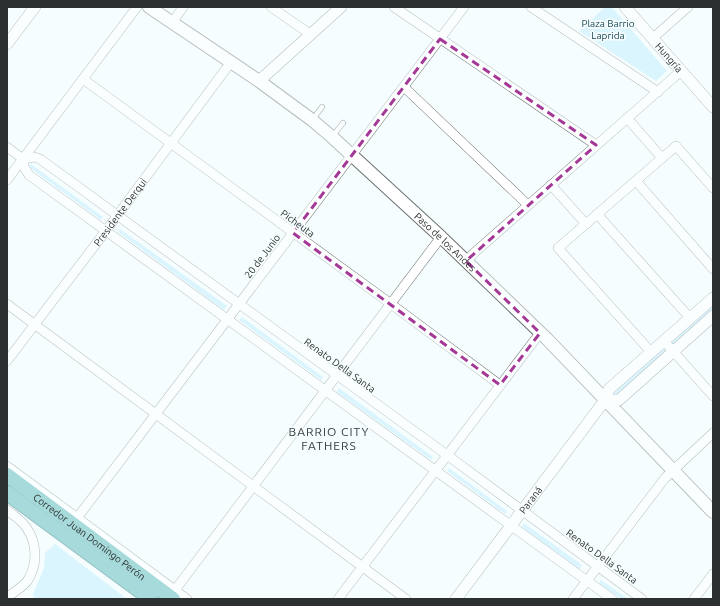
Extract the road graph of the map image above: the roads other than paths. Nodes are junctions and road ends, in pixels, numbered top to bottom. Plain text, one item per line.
1 (35, 7) edge
2 (137, 7) edge
3 (149, 7) edge
4 (183, 7) edge
5 (271, 7) edge
6 (341, 7) edge
7 (394, 7) edge
8 (464, 7) edge
9 (531, 7) edge
10 (625, 7) edge
11 (688, 7) edge
12 (172, 23) junction
13 (310, 34) junction
14 (653, 38) junction
15 (440, 39) junction
16 (7, 44) edge
17 (231, 62) junction
18 (682, 71) junction
19 (83, 79) junction
20 (259, 81) junction
21 (404, 87) junction
22 (658, 92) junction
23 (322, 107) dead end
24 (713, 107) edge
25 (627, 118) junction
26 (312, 120) junction
27 (342, 123) dead end
28 (332, 137) junction
29 (171, 143) junction
30 (596, 145) junction
31 (7, 147) edge
32 (352, 155) junction
33 (662, 158) junction
34 (23, 159) junction
35 (7, 180) edge
36 (636, 181) junction
37 (551, 185) junction
38 (713, 188) edge
39 (528, 205) junction
40 (597, 214) junction
41 (117, 216) junction
42 (586, 224) junction
43 (106, 231) junction
44 (293, 233) junction
45 (441, 237) junction
46 (466, 261) junction
47 (713, 269) edge
48 (713, 298) edge
49 (7, 304) edge
50 (239, 304) junction
51 (391, 304) junction
52 (713, 316) edge
53 (690, 318) junction
54 (228, 320) junction
55 (35, 324) junction
56 (540, 333) junction
57 (664, 341) junction
58 (673, 351) junction
59 (651, 352) junction
60 (7, 361) edge
61 (336, 376) junction
62 (500, 385) junction
63 (325, 390) junction
64 (713, 396) edge
65 (605, 400) junction
66 (156, 414) junction
67 (713, 433) edge
68 (447, 455) junction
69 (7, 466) edge
70 (435, 470) junction
71 (674, 470) junction
72 (7, 475) edge
73 (253, 486) junction
74 (7, 492) edge
75 (7, 510) edge
76 (522, 510) junction
77 (713, 512) edge
78 (77, 518) junction
79 (511, 525) junction
80 (362, 566) junction
81 (597, 566) junction
82 (713, 574) edge
83 (587, 581) junction
84 (174, 594) edge
85 (8, 596) edge
86 (19, 599) edge
87 (151, 599) edge
88 (187, 599) edge
89 (338, 599) edge
90 (406, 599) edge
91 (456, 599) edge
92 (573, 599) edge
93 (612, 599) edge
94 (642, 599) edge
95 (694, 599) edge

1 - 16 street
2 - 19 street
3 - 12 main road, Paso de los Andes
4 - 12 street
5 - 13 street
6 - 13 street
7 - 15 street
8 - 15 street, 20 de Junio
9 - 22 street
10 - 14 street, Hungría
11 - 14 street
12 - 17 main road, Paso de los Andes
13 - 20 street
14 - 18 street, Hungría
15 - 21 street, 20 de Junio
15 - 30 street
17 - 20 main road, Paso de los Andes
17 - 29 street, Presidente Derqui
18 - 22 street
18 - 24 street, Hungría
19 - 29 street, Picheuta
19 - 34 street
20 - 26 main road, Paso de los Andes
21 - 32 street, 20 de Junio
21 - 39 street
22 - 25 street
23 - 26 lane
25 - 30 street
25 - 33 street
26 - 28 main road, Paso de los Andes
27 - 28 lane
28 - 32 main road, Paso de los Andes
29 - 41 street, Presidente Derqui
29 - 44 street, Picheuta
30 - 37 street
31 - 34 street
32 - 44 street, 20 de Junio
32 - 45 main road, Paso de los Andes
33 - 36 street
33 - 38 street
34 - 35 street
34 - 41 street, Renato Della Santa
34 - 43 street
36 - 40 street
36 - 47 street
37 - 39 street
37 - 42 street
39 - 46 street
40 - 42 street
40 - 53 street
41 - 43 street, Presidente Derqui
41 - 50 street, Renato Della Santa
42 - 59 street
43 - 54 street
43 - 55 street, Presidente Derqui
44 - 50 street, 20 de Junio
44 - 51 street, Picheuta
45 - 46 main road, Paso de los Andes
45 - 51 street
46 - 56 main road, Paso de los Andes
48 - 53 street, Paraná
49 - 55 street
50 - 54 street, 20 de Junio
50 - 61 street, Renato Della Santa
51 - 61 street
51 - 62 street, Picheuta
52 - 58 street
53 - 57 street, Paraná
54 - 63 street
54 - 66 street, 20 de Junio
55 - 60 street, Presidente Derqui
55 - 66 street
56 - 62 street
56 - 65 main road, Paso de los Andes
57 - 58 street
57 - 59 street, Paraná
58 - 64 street
58 - 65 street
59 - 65 street, Paraná
61 - 63 street
61 - 68 street, Renato Della Santa
62 - 68 street
63 - 70 street
63 - 73 street
65 - 71 main road, Paso de los Andes
65 - 76 street, Paraná
66 - 73 street
66 - 78 street, 20 de Junio
67 - 71 street
68 - 70 street
68 - 76 street, Renato Della Santa
69 - 78 street
70 - 79 street
70 - 80 street
71 - 77 main road, Paso de los Andes
71 - 81 street
72 - 84 highway, Corredor Juan Domingo Perón
73 - 80 street
73 - 84 street
74 - 87 highway, Corredor Juan Domingo Perón
75 - 85 street
76 - 79 street, Paraná
76 - 81 street, Renato Della Santa
78 - 84 street
79 - 83 street
79 - 91 street, Paraná
80 - 89 street
80 - 90 street
81 - 83 street
81 - 94 street, Renato Della Santa
82 - 95 street
83 - 92 street
83 - 93 street
84 - 88 street
85 - 86 street

